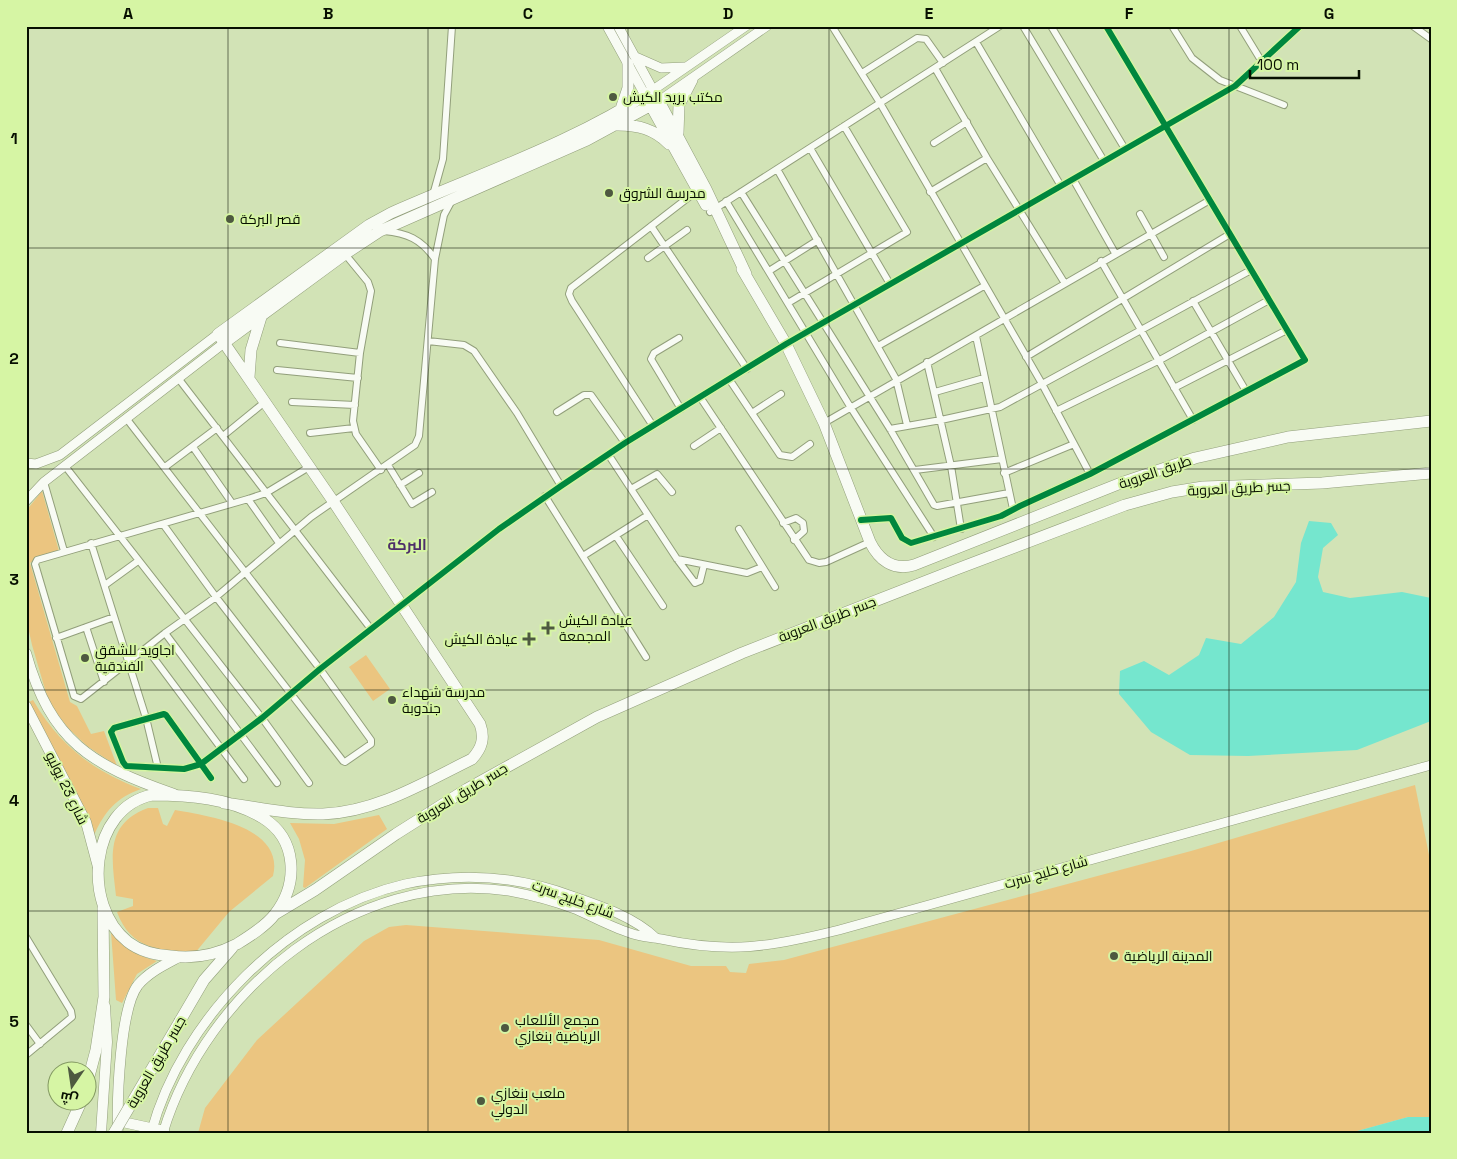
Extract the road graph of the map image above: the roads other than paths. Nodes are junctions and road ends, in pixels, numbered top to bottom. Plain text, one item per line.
1 (452, 26) edge
2 (607, 26) edge
3 (618, 26) edge
4 (746, 26) edge
5 (767, 26) edge
6 (832, 26) edge
7 (1000, 26) edge
8 (1023, 26) edge
9 (1051, 26) edge
10 (1106, 26) edge
11 (1172, 26) edge
12 (1240, 26) edge
13 (1300, 26) edge
14 (1413, 26) edge
15 (1431, 39) edge
16 (976, 42) junction
17 (631, 60) junction
18 (1262, 62) junction
19 (943, 63) junction
20 (690, 66) junction
21 (935, 68) junction
22 (862, 73) junction
23 (692, 80) junction
24 (1234, 86) junction
25 (652, 98) junction
26 (880, 103) junction
27 (1284, 105) dead end
28 (620, 112) junction
29 (967, 122) junction
30 (616, 125) junction
31 (844, 126) junction
32 (1166, 126) junction
33 (678, 137) junction
34 (934, 144) dead end
35 (810, 148) junction
36 (673, 149) junction
37 (1125, 149) junction
38 (987, 158) junction
39 (1104, 161) junction
40 (776, 169) junction
41 (1073, 179) junction
42 (1061, 186) junction
43 (698, 190) junction
44 (741, 192) junction
45 (930, 192) junction
46 (433, 195) junction
47 (454, 198) junction
48 (1210, 200) junction
49 (726, 202) junction
50 (713, 210) junction
51 (1019, 210) junction
52 (1140, 214) dead end
53 (651, 226) junction
54 (380, 230) junction
55 (687, 230) dead end
56 (1151, 234) junction
57 (1230, 234) junction
58 (818, 240) junction
59 (960, 244) junction
60 (665, 246) junction
61 (872, 253) junction
62 (1115, 253) junction
63 (345, 254) junction
64 (1164, 257) dead end
65 (648, 258) dead end
66 (435, 259) junction
67 (1100, 261) junction
68 (784, 262) junction
69 (1251, 270) junction
70 (769, 271) junction
71 (837, 272) junction
72 (1064, 282) junction
73 (890, 284) junction
74 (984, 286) junction
75 (803, 293) junction
76 (1123, 300) junction
77 (1269, 300) junction
78 (1193, 301) junction
79 (788, 302) junction
80 (854, 304) junction
81 (262, 314) junction
82 (1003, 319) junction
83 (822, 322) junction
84 (1140, 329) junction
85 (1287, 330) junction
86 (1212, 331) junction
87 (806, 332) junction
88 (976, 336) junction
89 (221, 338) junction
90 (679, 338) dead end
91 (428, 341) junction
92 (280, 343) dead end
93 (786, 344) junction
94 (878, 346) junction
95 (360, 353) junction
96 (1026, 357) junction
97 (1227, 360) junction
98 (1158, 361) junction
99 (928, 362) junction
100 (747, 368) junction
101 (277, 370) dead end
102 (178, 378) junction
103 (249, 378) junction
104 (358, 378) junction
105 (984, 378) junction
106 (729, 379) junction
107 (896, 379) junction
108 (1041, 382) junction
109 (1174, 388) junction
110 (1246, 391) junction
111 (935, 392) junction
112 (781, 394) dead end
113 (700, 397) junction
114 (869, 397) junction
115 (266, 401) junction
116 (292, 402) dead end
117 (355, 405) junction
118 (851, 408) junction
119 (681, 409) junction
120 (990, 410) junction
121 (1056, 411) junction
122 (558, 412) dead end
123 (752, 413) junction
124 (126, 418) junction
125 (1431, 419) edge
126 (941, 420) junction
127 (1193, 420) junction
128 (824, 423) junction
129 (907, 425) junction
130 (653, 426) junction
131 (217, 428) junction
132 (354, 428) junction
133 (721, 428) junction
134 (890, 428) junction
135 (310, 432) dead end
136 (223, 436) junction
137 (625, 443) junction
138 (810, 444) dead end
139 (1074, 444) junction
140 (694, 446) dead end
141 (193, 447) junction
142 (608, 454) junction
143 (1002, 459) junction
144 (26, 464) edge
145 (388, 465) junction
146 (65, 466) junction
147 (951, 466) junction
148 (166, 467) junction
149 (310, 467) junction
150 (381, 470) junction
151 (915, 470) junction
152 (419, 473) dead end
153 (1004, 473) junction
154 (1431, 473) edge
155 (1090, 474) junction
156 (1409, 475) junction
157 (1431, 478) edge
158 (44, 482) junction
159 (400, 486) junction
160 (561, 486) junction
161 (631, 489) junction
162 (432, 492) dead end
163 (672, 492) dead end
164 (266, 493) junction
165 (1009, 493) junction
166 (545, 496) junction
167 (248, 499) junction
168 (26, 501) edge
169 (333, 501) junction
170 (232, 503) junction
171 (956, 503) junction
172 (1014, 509) junction
173 (200, 513) junction
174 (648, 515) junction
175 (861, 520) junction
176 (783, 523) junction
177 (163, 524) junction
178 (739, 529) dead end
179 (961, 529) junction
180 (294, 530) junction
181 (119, 535) junction
182 (616, 536) junction
183 (934, 537) junction
184 (794, 540) junction
185 (870, 542) junction
186 (92, 543) junction
187 (279, 544) junction
188 (64, 552) junction
189 (583, 556) junction
190 (677, 559) junction
191 (138, 561) junction
192 (704, 565) junction
193 (762, 567) junction
194 (244, 573) junction
195 (106, 585) junction
196 (775, 587) dead end
197 (216, 597) junction
198 (401, 606) junction
199 (663, 606) dead end
200 (114, 617) junction
201 (185, 620) junction
202 (86, 627) junction
203 (371, 629) junction
204 (166, 633) junction
205 (56, 638) junction
206 (147, 649) junction
207 (26, 653) edge
208 (646, 657) dead end
209 (128, 662) junction
210 (320, 669) junction
211 (104, 682) junction
212 (291, 693) junction
213 (26, 706) edge
214 (146, 718) junction
215 (262, 718) junction
216 (241, 734) junction
217 (221, 749) junction
218 (201, 764) junction
219 (1431, 765) edge
220 (158, 768) junction
221 (211, 778) dead end
222 (244, 779) dead end
223 (278, 783) dead end
224 (310, 783) dead end
225 (177, 795) junction
226 (224, 802) junction
227 (100, 873) junction
228 (104, 902) junction
229 (275, 914) junction
230 (26, 937) edge
231 (657, 938) junction
232 (236, 944) junction
233 (179, 957) junction
234 (104, 997) junction
235 (26, 1025) edge
236 (40, 1044) junction
237 (26, 1056) edge
238 (93, 1062) edge
239 (76, 1112) edge
240 (116, 1127) edge
241 (152, 1130) edge
242 (164, 1132) edge
243 (67, 1133) edge
244 (101, 1133) edge
245 (118, 1133) edge

1 - 46 street
2 - 17 main road
3 - 17 main road
4 - 20 main road
5 - 23 main road
6 - 22 street
7 - 16 street
8 - 39 street
9 - 37 street
10 - 32 street
11 - 24 street
12 - 18 street
13 - 18 street
14 - 15 street
16 - 19 street
16 - 42 street
17 - 20 main road
17 - 25 main road
17 - 28 highway
18 - 24 street
19 - 21 street
19 - 22 street
20 - 25 main road
21 - 26 street
21 - 29 street
22 - 26 street
23 - 25 main road
23 - 33 highway
24 - 27 street
24 - 32 street
25 - 28 highway
25 - 30 highway
25 - 33 highway
25 - 36 highway
26 - 31 street
26 - 45 street
28 - 46 highway
29 - 34 street
29 - 38 street
30 - 36 highway
30 - 47 highway
31 - 35 street
31 - 61 street
32 - 37 street
32 - 48 street
33 - 50 highway
35 - 40 street
35 - 61 street
36 - 43 highway
37 - 39 street
38 - 45 street
38 - 51 street
39 - 41 street
40 - 44 street
40 - 58 street
41 - 42 street
41 - 62 street
42 - 51 street
43 - 50 highway
43 - 53 street
44 - 49 street
44 - 68 street
45 - 59 street
46 - 89 highway
47 - 54 highway
47 - 66 street
48 - 56 street
48 - 57 street
49 - 50 street
49 - 70 street
50 - 93 highway
51 - 59 street
51 - 72 street
52 - 56 street
53 - 60 street
53 - 130 street
54 - 63 highway
54 - 66 street
55 - 60 street
56 - 62 street
56 - 64 street
57 - 69 street
57 - 76 street
58 - 68 street
58 - 71 street
59 - 73 street
59 - 74 street
60 - 65 street
60 - 100 street
61 - 71 street
61 - 73 street
62 - 67 street
63 - 81 highway
63 - 95 street
66 - 91 street
67 - 72 street
67 - 76 street
68 - 70 street
68 - 75 street
69 - 77 street
69 - 78 street
70 - 79 street
71 - 75 street
71 - 80 street
72 - 82 street
73 - 80 street
74 - 82 street
74 - 94 street
75 - 79 street
75 - 83 street
76 - 84 street
76 - 96 street
77 - 85 street
77 - 86 street
78 - 84 street
78 - 86 street
79 - 87 street
80 - 83 street
80 - 94 street
81 - 89 highway
81 - 103 highway
82 - 88 street
82 - 96 street
83 - 87 street
83 - 114 street
84 - 98 street
84 - 108 street
85 - 97 street
85 - 110 street
86 - 97 street
86 - 98 street
87 - 93 street
87 - 118 street
88 - 99 street
88 - 105 street
89 - 102 main road
89 - 103 highway
89 - 144 main road
90 - 119 street
91 - 145 street
91 - 160 street
92 - 95 street
93 - 100 street
93 - 128 highway
94 - 107 street
95 - 104 street
96 - 108 street
97 - 109 street
97 - 110 street
98 - 109 street
98 - 121 street
99 - 107 street
99 - 111 street
100 - 106 street
101 - 104 street
102 - 124 main road
102 - 131 street
103 - 115 highway
104 - 117 street
105 - 111 street
105 - 120 street
106 - 113 street
106 - 123 street
107 - 114 street
107 - 129 street
108 - 120 street
108 - 121 street
109 - 127 street
110 - 127 street
111 - 126 street
112 - 123 street
113 - 119 street
113 - 133 street
114 - 118 street
114 - 134 street
115 - 136 street
115 - 149 highway
116 - 117 street
117 - 132 street
118 - 128 street
118 - 183 street
119 - 130 street
120 - 126 street
120 - 143 street
121 - 139 street
122 - 137 street
123 - 138 street
124 - 146 main road
124 - 148 street
125 - 185 highway, طريق العروبة
126 - 129 street
126 - 147 street
127 - 155 street
128 - 175 highway
129 - 134 street
130 - 137 street
131 - 136 street
131 - 141 street
132 - 135 street
132 - 150 street
133 - 140 street
133 - 176 street
134 - 151 street
136 - 164 street
137 - 142 street
139 - 153 street
139 - 155 street
141 - 148 street
141 - 170 street
142 - 160 street
142 - 161 street
143 - 147 street
143 - 153 street
145 - 150 street
145 - 159 street
146 - 158 main road
146 - 181 street
147 - 151 street
147 - 171 street
148 - 173 street
149 - 164 street
149 - 169 highway
150 - 169 street
151 - 171 street
152 - 159 street
153 - 165 street
154 - 156 highway, جسر طريق العروبة
155 - 172 street
156 - 157 highway
156 - 229 highway, جسر طريق العروبة
158 - 168 main road
158 - 188 street
159 - 162 street
160 - 166 street
161 - 163 street
161 - 174 street
164 - 167 street
164 - 180 street
165 - 171 street
165 - 172 street
166 - 189 street
166 - 198 street
167 - 170 street
167 - 187 street
169 - 180 street
169 - 198 highway
170 - 173 street
171 - 179 street
172 - 179 street
173 - 177 street
173 - 194 street
174 - 182 street
174 - 190 street
175 - 183 street
175 - 185 highway
176 - 184 street
176 - 184 street
177 - 181 street
177 - 197 street
178 - 193 street
179 - 183 street
180 - 187 street
180 - 203 street
181 - 186 street
181 - 191 street
182 - 189 street
182 - 199 street
184 - 185 street
186 - 188 street
186 - 195 street
187 - 194 street
188 - 205 street
189 - 208 street
190 - 192 street
190 - 192 street
191 - 195 street
191 - 201 street
192 - 193 street
193 - 196 street
194 - 197 street
194 - 210 street
195 - 200 street
197 - 201 street
197 - 212 street
198 - 203 street
198 - 226 highway
200 - 202 street
200 - 209 street
201 - 204 street
201 - 215 street
202 - 205 street
202 - 211 street
203 - 210 street
204 - 206 street
204 - 216 street
205 - 211 street
206 - 209 street
206 - 217 street
207 - 225 main road, شارع 23 يوليو
209 - 211 street
209 - 214 street
210 - 212 street
210 - 212 street
212 - 215 street
213 - 227 main road, شارع 23 يوليو
214 - 218 street
214 - 220 street
214 - 220 street
215 - 216 street
215 - 224 street
216 - 217 street
216 - 223 street
217 - 218 street
217 - 222 street
218 - 220 street
218 - 221 street
219 - 231 main road, شارع خليج سرت
225 - 226 highway
225 - 227 highway
226 - 229 highway
227 - 228 highway
228 - 233 highway
228 - 234 highway
229 - 232 highway
230 - 236 street
231 - 241 main road, شارع خليج سرت
231 - 242 main road, شارع خليج سرت
232 - 233 highway
232 - 240 highway, جسر طريق العروبة, bridge
233 - 240 main road
234 - 238 highway
234 - 244 main road
235 - 236 street
236 - 237 street
239 - 243 highway
240 - 241 main road
240 - 245 main road
241 - 242 main road

